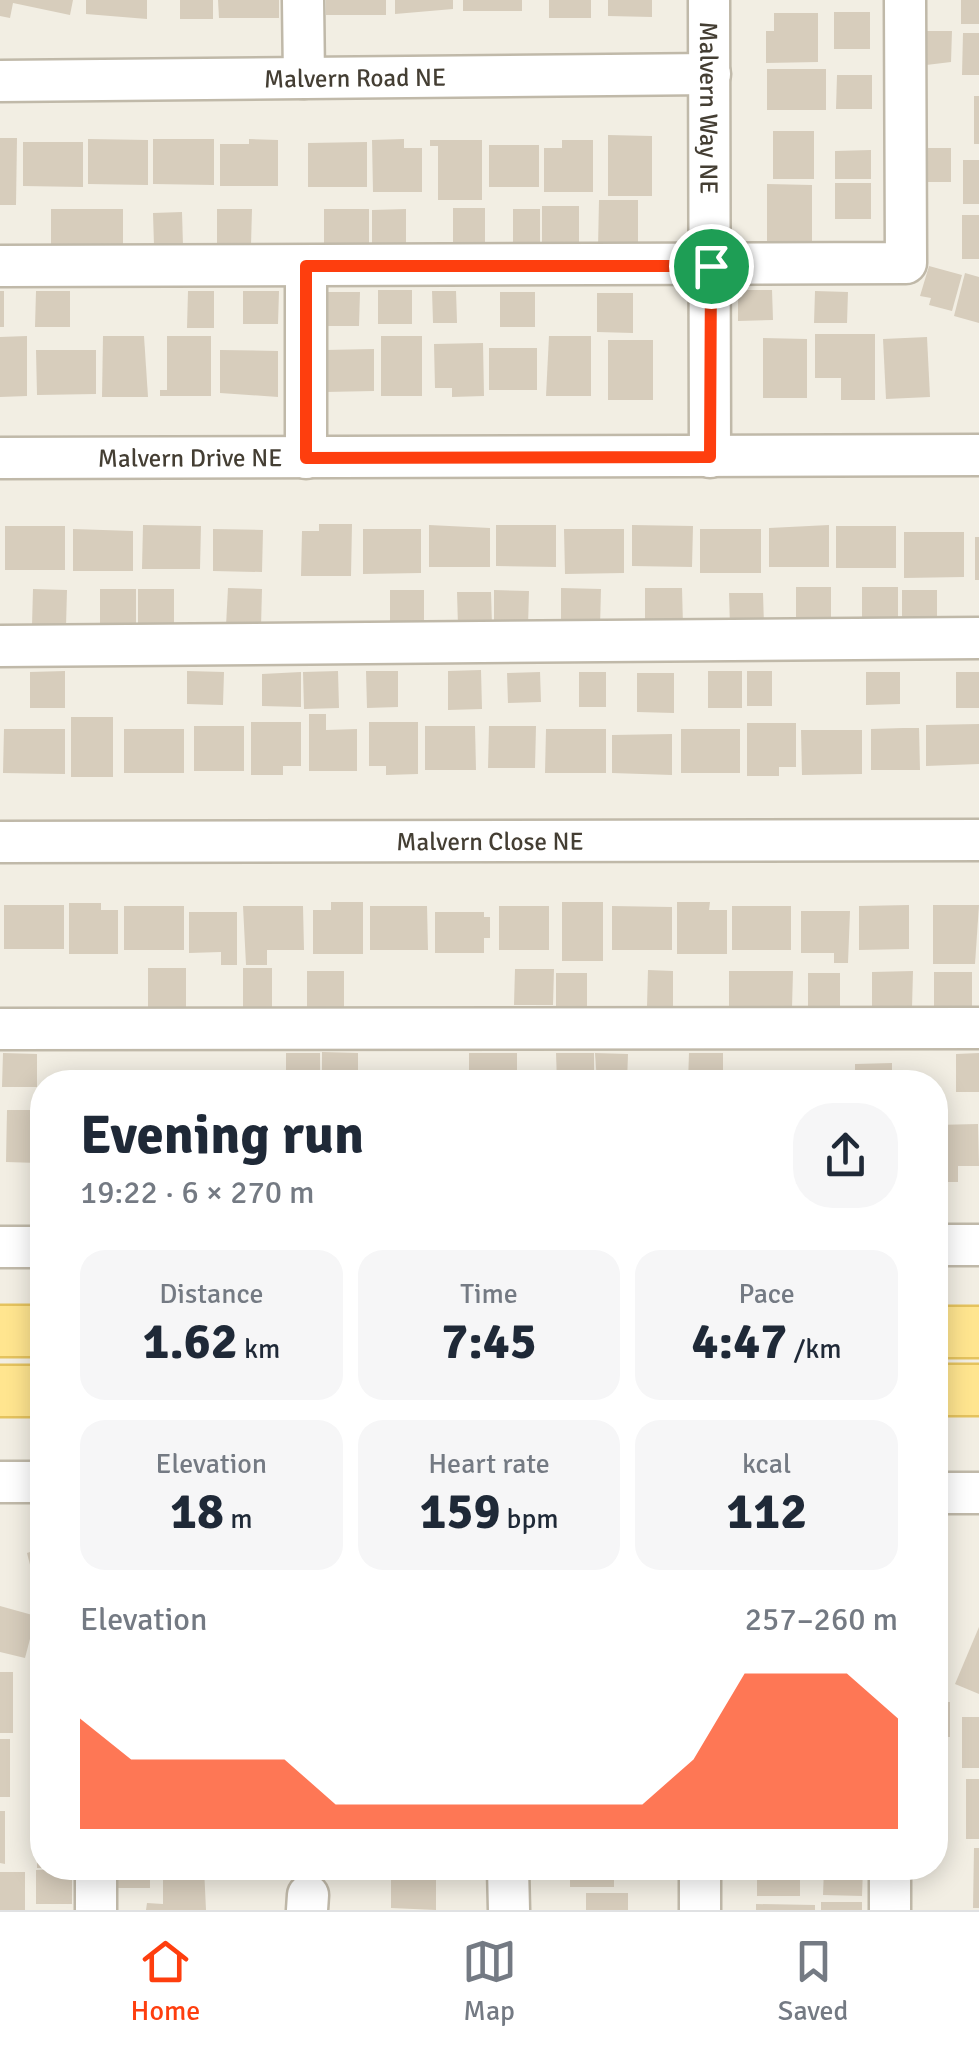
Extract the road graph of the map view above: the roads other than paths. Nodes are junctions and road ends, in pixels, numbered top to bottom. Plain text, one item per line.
1 (303, 0) edge
2 (709, 0) edge
3 (904, 0) edge
4 (710, 74) junction
5 (304, 78) junction
6 (0, 82) edge
7 (0, 266) edge
8 (306, 266) junction
9 (711, 266) junction
10 (979, 455) edge
11 (710, 457) junction
12 (0, 458) edge
13 (306, 458) junction
14 (979, 638) edge
15 (0, 646) edge
16 (979, 840) edge
17 (0, 842) edge
18 (979, 1028) edge
19 (0, 1029) edge
20 (979, 1244) edge
21 (948, 1245) edge
22 (0, 1247) edge
23 (30, 1247) edge
24 (0, 1331) edge
25 (30, 1331) edge
26 (948, 1332) edge
27 (979, 1332) edge
28 (948, 1390) edge
29 (979, 1390) edge
30 (0, 1391) edge
31 (30, 1391) edge
32 (0, 1482) edge
33 (30, 1482) edge
34 (948, 1493) edge
35 (979, 1493) edge
36 (96, 1880) edge
37 (508, 1880) edge
38 (700, 1880) edge
39 (890, 1880) edge
40 (96, 1910) edge
41 (508, 1910) edge
42 (700, 1910) edge
43 (890, 1910) edge

1 - 5 street
2 - 4 street, Malvern Way NE
3 - 9 street
4 - 5 street, Malvern Road NE
4 - 9 street, Malvern Way NE
5 - 6 street, Malvern Road NE
7 - 8 street
8 - 9 street
8 - 13 street
9 - 11 street, Malvern Way NE
10 - 11 street, Malvern Drive NE
11 - 13 street, Malvern Drive NE
12 - 13 street, Malvern Drive NE
14 - 15 street
16 - 17 street, Malvern Close NE
18 - 19 street
20 - 21 street
22 - 23 street
24 - 25 main road
26 - 27 main road
28 - 29 main road
30 - 31 main road
32 - 33 street
34 - 35 street
36 - 40 street
37 - 41 street
38 - 42 street
39 - 43 street

